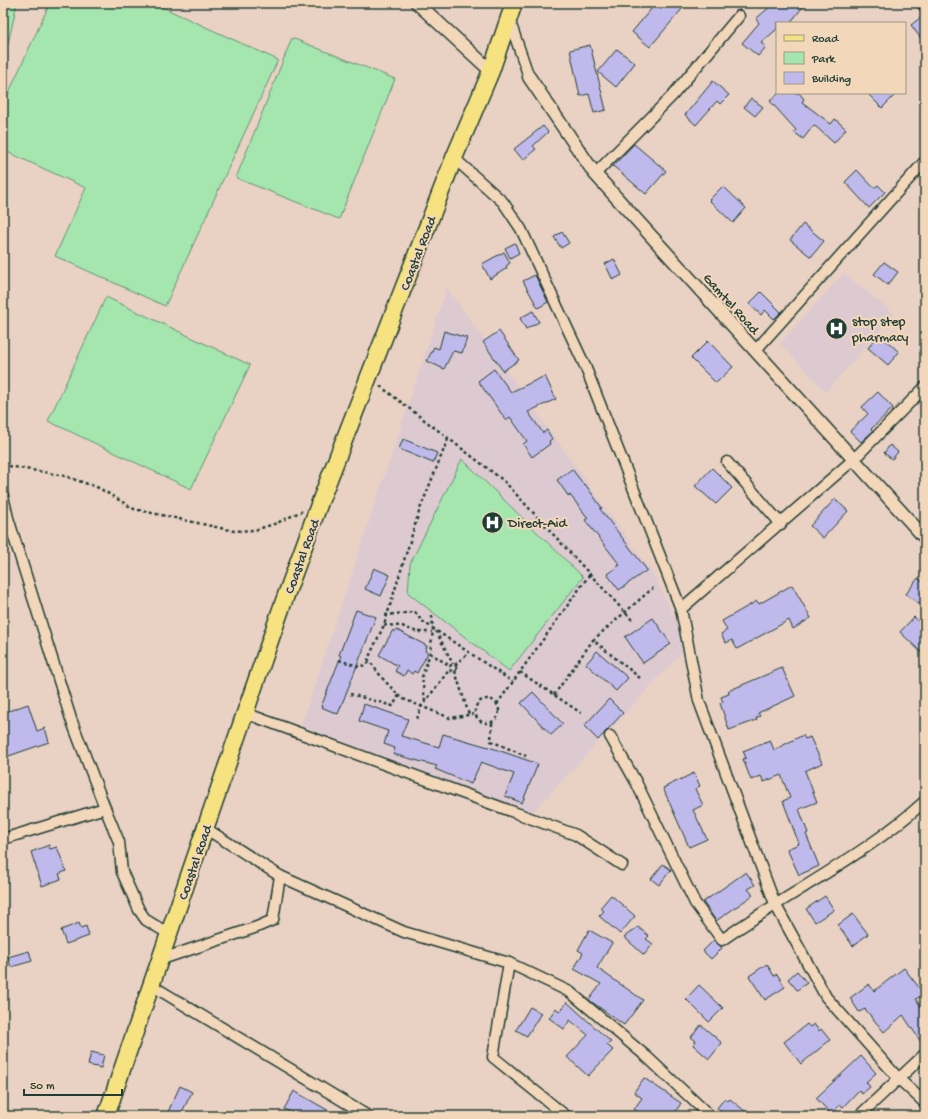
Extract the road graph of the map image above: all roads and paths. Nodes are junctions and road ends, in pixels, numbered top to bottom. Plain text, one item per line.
1 (417, 3) edge
2 (514, 3) edge
3 (922, 3) edge
4 (925, 7) edge
5 (740, 16) dead end
6 (509, 19) junction
7 (491, 71) junction
8 (529, 77) joint
9 (454, 158) junction
10 (925, 161) edge
11 (595, 174) junction
12 (755, 351) junction
13 (369, 377) junction
14 (925, 387) edge
15 (448, 438) junction
16 (853, 460) junction
17 (726, 462) dead end
18 (3, 465) edge
19 (3, 496) edge
20 (320, 502) junction
21 (780, 524) junction
22 (925, 538) edge
23 (590, 574) junction
24 (653, 588) dead end
25 (681, 609) junction
26 (625, 612) junction
27 (432, 614) dead end
28 (385, 615) junction
29 (634, 622) dead end
30 (384, 625) junction
31 (432, 628) junction
32 (436, 630) junction
33 (417, 632) junction
34 (432, 632) junction
35 (414, 636) dead end
36 (593, 640) junction
37 (430, 653) junction
38 (468, 653) junction
39 (339, 660) dead end
40 (370, 662) junction
41 (452, 666) junction
42 (455, 671) junction
43 (520, 672) junction
44 (640, 678) dead end
45 (513, 682) junction
46 (350, 694) dead end
47 (554, 694) junction
48 (398, 695) junction
49 (426, 701) junction
50 (497, 704) junction
51 (421, 707) junction
52 (245, 713) junction
53 (581, 713) dead end
54 (474, 714) junction
55 (469, 715) junction
56 (417, 719) dead end
57 (492, 723) junction
58 (610, 736) dead end
59 (526, 756) dead end
60 (925, 801) edge
61 (105, 808) junction
62 (205, 828) junction
63 (3, 839) edge
64 (622, 865) dead end
65 (280, 876) junction
66 (775, 904) junction
67 (168, 934) junction
68 (160, 960) junction
69 (509, 963) junction
70 (151, 985) junction
71 (925, 1054) edge
72 (899, 1079) junction
73 (925, 1103) edge
74 (110, 1114) edge
75 (368, 1116) edge
76 (566, 1116) edge
77 (710, 1116) edge
78 (859, 1116) edge

1 - 7 street
2 - 6 main road, Coastal Road
3 - 4 street
5 - 11 street
6 - 7 main road, Coastal Road
6 - 8 street
7 - 9 main road, Coastal Road
8 - 11 street, Gamtel Road
9 - 13 main road, Coastal Road
9 - 25 street
10 - 12 street
11 - 12 street, Gamtel Road
12 - 16 street, Gamtel Road
13 - 15 path
13 - 20 main road, Coastal Road
14 - 16 street
15 - 23 path
15 - 28 path
16 - 21 street
16 - 22 street, Gamtel Road
17 - 21 street
18 - 20 path
19 - 61 street
20 - 52 main road, Coastal Road
21 - 25 street
23 - 26 path
23 - 43 path
24 - 26 path
25 - 66 street
26 - 29 path
26 - 36 path
27 - 31 path
28 - 30 path
28 - 31 path
30 - 33 path
30 - 40 path
31 - 32 path
31 - 34 path
32 - 38 path
32 - 41 path
33 - 34 path
33 - 35 path
34 - 37 path
36 - 44 path
36 - 47 path
37 - 41 path
37 - 49 path
38 - 41 path
38 - 45 path
39 - 40 path
40 - 48 path
41 - 42 path
41 - 42 path
41 - 49 path
42 - 55 path
43 - 45 path
43 - 47 path
45 - 50 path
46 - 48 path
47 - 53 path
48 - 51 path
49 - 51 path
50 - 54 path
50 - 57 path
51 - 55 path
51 - 56 path
52 - 62 main road, Coastal Road
52 - 64 street
54 - 55 path
54 - 57 path
57 - 59 path
58 - 66 street
60 - 66 street
61 - 63 street
61 - 67 street
62 - 65 street
62 - 67 main road, Coastal Road
65 - 68 street
65 - 69 street
66 - 72 street
67 - 68 main road, Coastal Road
68 - 70 main road, Coastal Road
69 - 76 street
69 - 77 street
70 - 74 main road, Coastal Road
70 - 75 street
71 - 72 street
72 - 73 street
72 - 78 street

